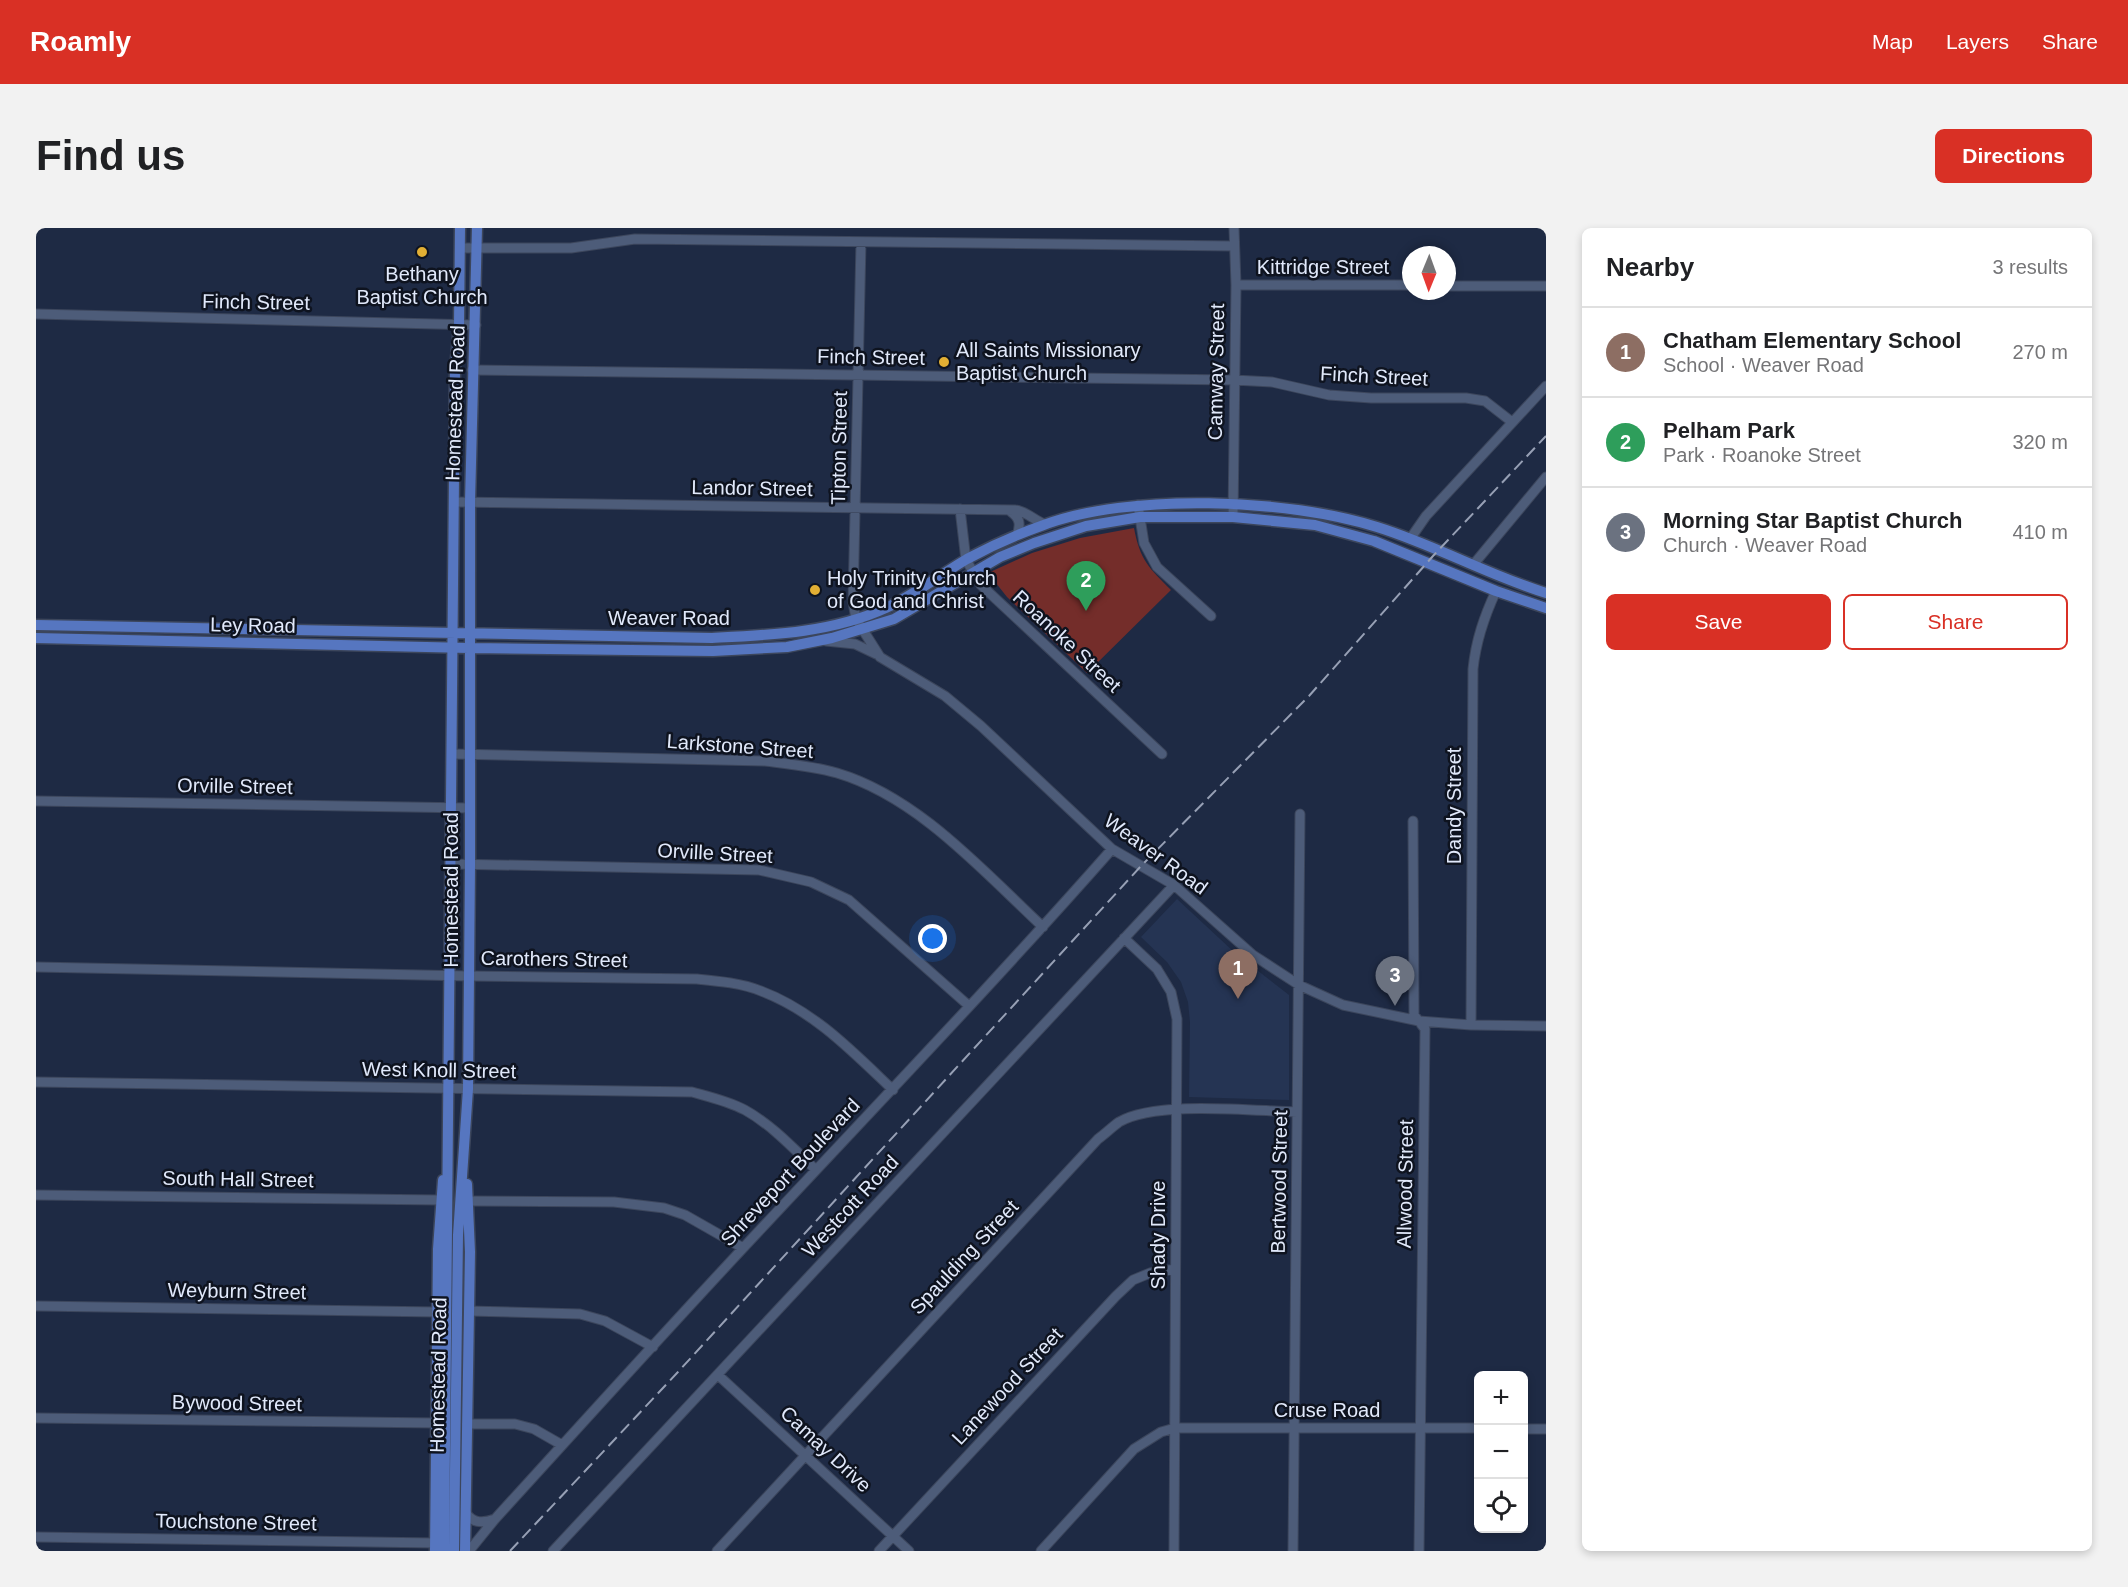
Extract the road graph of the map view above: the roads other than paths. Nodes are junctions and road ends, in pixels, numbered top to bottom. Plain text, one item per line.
1 (460, 228) edge
2 (477, 228) edge
3 (1234, 228) edge
4 (861, 242) junction
5 (1234, 246) junction
6 (460, 248) junction
7 (476, 248) junction
8 (1236, 285) junction
9 (1402, 285) edge
10 (1456, 285) edge
11 (1546, 286) edge
12 (36, 314) edge
13 (459, 325) junction
14 (476, 325) junction
15 (472, 370) junction
16 (859, 375) junction
17 (1233, 380) junction
18 (1546, 386) edge
19 (1512, 422) junction
20 (1546, 477) edge
21 (455, 502) junction
22 (470, 502) junction
23 (1233, 504) junction
24 (1138, 505) junction
25 (856, 508) junction
26 (960, 509) junction
27 (1010, 511) junction
28 (1140, 517) junction
29 (1233, 517) junction
30 (1044, 524) junction
31 (1017, 535) junction
32 (1410, 539) junction
33 (966, 560) junction
34 (1473, 566) junction
35 (973, 573) junction
36 (1496, 591) junction
37 (1546, 593) edge
38 (1546, 608) edge
39 (1211, 616) dead end
40 (859, 624) junction
41 (36, 625) edge
42 (125, 627) junction
43 (208, 628) junction
44 (296, 630) junction
45 (454, 633) junction
46 (469, 633) junction
47 (680, 637) junction
48 (36, 638) edge
49 (125, 640) junction
50 (822, 640) junction
51 (207, 642) junction
52 (294, 644) junction
53 (454, 648) junction
54 (469, 648) junction
55 (679, 650) junction
56 (880, 657) junction
57 (453, 754) junction
58 (1162, 754) dead end
59 (469, 755) junction
60 (36, 801) edge
61 (452, 807) junction
62 (470, 808) junction
63 (1300, 814) dead end
64 (1413, 821) dead end
65 (1112, 849) junction
66 (451, 864) junction
67 (470, 865) junction
68 (1174, 885) junction
69 (1043, 927) junction
70 (1124, 938) junction
71 (36, 967) edge
72 (449, 975) junction
73 (469, 976) junction
74 (1299, 985) junction
75 (968, 1005) junction
76 (1419, 1021) junction
77 (1471, 1025) junction
78 (1546, 1026) edge
79 (36, 1082) edge
80 (448, 1088) junction
81 (468, 1089) junction
82 (893, 1090) junction
83 (1177, 1109) junction
84 (1297, 1112) junction
85 (448, 1144) junction
86 (464, 1145) junction
87 (816, 1170) junction
88 (36, 1195) edge
89 (440, 1200) junction
90 (468, 1201) junction
91 (743, 1248) junction
92 (1175, 1269) junction
93 (36, 1306) edge
94 (469, 1311) junction
95 (437, 1312) junction
96 (653, 1347) junction
97 (718, 1375) junction
98 (36, 1418) edge
99 (446, 1424) junction
100 (467, 1424) junction
101 (1294, 1427) junction
102 (1175, 1428) junction
103 (1420, 1428) junction
104 (1474, 1428) edge
105 (1528, 1429) edge
106 (1546, 1429) edge
107 (562, 1445) junction
108 (805, 1455) junction
109 (466, 1513) junction
110 (495, 1519) junction
111 (893, 1536) junction
112 (36, 1537) edge
113 (435, 1547) edge
114 (444, 1551) edge
115 (454, 1551) edge
116 (467, 1551) edge
117 (553, 1551) edge
118 (717, 1551) edge
119 (879, 1551) edge
120 (909, 1551) edge
121 (1041, 1551) edge
122 (1174, 1551) edge
123 (1293, 1551) edge
124 (1419, 1551) edge

1 - 6 main road, Homestead Road
2 - 7 main road, Homestead Road
3 - 5 street, Camway Street
4 - 5 street, Kittridge Street
4 - 7 street, Kittridge Street
4 - 16 street, Tipton Street
5 - 8 street, Camway Street
6 - 7 street, Kittridge Street
6 - 13 main road, Homestead Road
7 - 14 main road, Homestead Road
8 - 9 street, Kittridge Street
8 - 17 street, Camway Street
10 - 11 street
12 - 13 street, Finch Street
13 - 14 street, Finch Street
13 - 21 main road, Homestead Road
14 - 15 main road, Homestead Road
15 - 16 street, Finch Street
15 - 22 main road, Homestead Road
16 - 17 street, Finch Street
16 - 25 street, Tipton Street
17 - 19 street, Finch Street
17 - 23 street, Camway Street
18 - 19 street
19 - 32 street
20 - 34 street
21 - 22 street, Landor Street
21 - 45 main road, Homestead Road
22 - 25 street, Landor Street
22 - 46 main road, Homestead Road
23 - 24 main road
23 - 29 street, Camway Street
23 - 32 main road
24 - 28 street
24 - 30 main road
25 - 26 street, Landor Street
25 - 40 street, Tipton Street
26 - 27 street, Landor Street
26 - 33 street, Roanoke Street
27 - 30 street, Landor Street
27 - 31 street
28 - 29 main road
28 - 35 main road
28 - 39 street
29 - 36 main road
30 - 31 main road
31 - 33 main road
32 - 34 main road
33 - 35 street, Roanoke Street
33 - 40 main road
34 - 37 main road
35 - 40 main road
35 - 58 street, Roanoke Street
36 - 38 main road
36 - 77 street, Dandy Street
40 - 47 main road, Weaver Road
40 - 50 main road, Weaver Road
40 - 56 street, Weaver Road
41 - 42 main road, Ley Road
42 - 43 main road, Ley Road
42 - 49 main road
43 - 44 main road, Ley Road
43 - 51 main road
44 - 45 main road, Ley Road
44 - 52 main road
45 - 46 main road, Ley Road
45 - 53 main road, Homestead Road
46 - 47 main road, Weaver Road
46 - 54 main road, Homestead Road
47 - 55 main road
48 - 49 main road, Ley Road
49 - 51 main road, Ley Road
50 - 55 main road, Weaver Road
50 - 56 street
51 - 52 main road, Ley Road
52 - 53 main road, Ley Road
53 - 54 main road, Ley Road
53 - 57 main road, Homestead Road
54 - 55 main road, Weaver Road
54 - 59 main road, Homestead Road
56 - 65 street, Weaver Road
57 - 59 street, Larkstone Street
57 - 61 main road, Homestead Road
59 - 62 main road, Homestead Road
59 - 69 street, Larkstone Street
60 - 61 street, Orville Street
61 - 62 street, Orville Street
61 - 66 main road, Homestead Road
62 - 67 main road, Homestead Road
63 - 74 street, Bertwood Street
64 - 76 street, Allwood Street
65 - 68 street, Weaver Road
65 - 69 street, Shreveport Boulevard
66 - 67 street, Orville Street
66 - 72 main road, Homestead Road
67 - 73 main road, Homestead Road
67 - 75 street, Orville Street
68 - 70 street, Westcott Road
68 - 74 street, Weaver Road
69 - 75 street, Shreveport Boulevard
70 - 83 street, Shady Drive
70 - 97 street, Westcott Road
71 - 72 street, Carothers Street
72 - 73 street, Carothers Street
72 - 80 main road, Homestead Road
73 - 81 main road, Homestead Road
73 - 82 street, Carothers Street
74 - 76 street, Weaver Road
74 - 84 street, Bertwood Street
75 - 82 street, Shreveport Boulevard
76 - 77 street, Weaver Road
76 - 103 street, Allwood Street
77 - 78 street, Weaver Road
79 - 80 street, West Knoll Street
80 - 81 street, West Knoll Street
80 - 85 main road, Homestead Road
81 - 86 main road, Homestead Road
81 - 87 street, West Knoll Street
82 - 87 street, Shreveport Boulevard
83 - 84 street, Spaulding Street
83 - 92 street, Shady Drive
83 - 108 street, Spaulding Street
84 - 101 street, Bertwood Street
85 - 89 main road
85 - 99 main road, Homestead Road
86 - 90 main road
86 - 99 main road, Homestead Road
87 - 91 street, Shreveport Boulevard
88 - 89 street, South Hall Street
89 - 95 main road
90 - 91 street
90 - 94 main road
91 - 96 street, Shreveport Boulevard
92 - 102 street, Shady Drive
92 - 111 street, Lanewood Street
93 - 95 street, Weyburn Street
94 - 96 street
94 - 100 main road
95 - 99 main road
96 - 107 street, Shreveport Boulevard
97 - 108 street, Camay Drive
97 - 117 street, Westcott Road
98 - 99 street, Bywood Street
99 - 113 main road
99 - 114 main road, Homestead Road
99 - 115 main road, Homestead Road
100 - 107 street
100 - 109 main road
101 - 102 street, Cruse Road
101 - 103 street, Cruse Road
101 - 123 street, Bertwood Street
102 - 121 street
102 - 122 street, Shady Drive
103 - 104 street, Cruse Road
103 - 124 street, Allwood Street
105 - 106 street
107 - 110 street, Shreveport Boulevard
108 - 111 street, Camay Drive
108 - 118 street, Spaulding Street
109 - 110 street
109 - 116 main road
110 - 116 street, Shreveport Boulevard
111 - 119 street, Lanewood Street
111 - 120 street, Camay Drive
112 - 113 street, Touchstone Street

